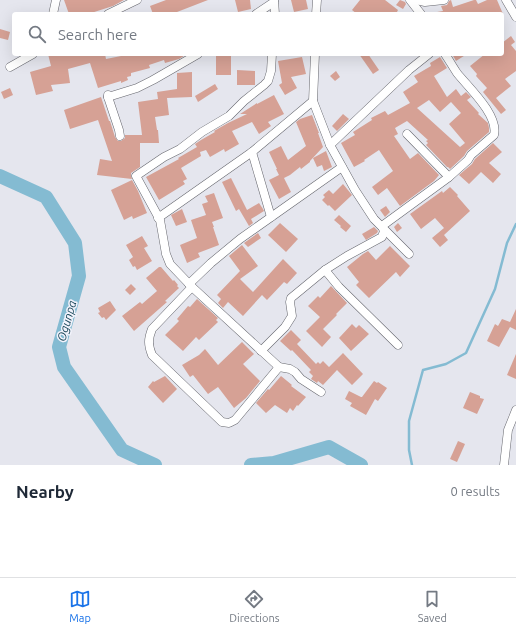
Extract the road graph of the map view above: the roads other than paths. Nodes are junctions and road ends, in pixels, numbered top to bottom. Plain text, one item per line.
1 (56, 0) edge
2 (137, 0) edge
3 (317, 0) edge
4 (410, 0) edge
5 (444, 0) edge
6 (506, 0) edge
7 (274, 1) edge
8 (420, 1) edge
9 (53, 12) edge
10 (112, 12) edge
11 (259, 12) edge
12 (275, 12) edge
13 (316, 12) edge
14 (420, 12) edge
15 (516, 17) edge
16 (29, 56) edge
17 (195, 56) edge
18 (272, 56) edge
19 (315, 56) edge
20 (426, 56) edge
21 (447, 56) edge
22 (10, 67) dead end
23 (314, 101) junction
24 (406, 134) dead end
25 (120, 136) dead end
26 (330, 144) junction
27 (252, 152) junction
28 (342, 167) junction
29 (449, 178) junction
30 (271, 217) junction
31 (158, 218) junction
32 (382, 226) junction
33 (409, 254) dead end
34 (325, 270) junction
35 (190, 286) junction
36 (398, 345) dead end
37 (261, 351) junction
38 (279, 367) junction
39 (321, 392) dead end
40 (516, 410) edge
41 (504, 465) edge

1 - 9 street
2 - 10 street
3 - 13 street
4 - 14 street
5 - 8 street
6 - 15 street
7 - 11 street
7 - 12 street
8 - 14 street
16 - 22 street
17 - 25 street
18 - 31 street
19 - 23 street
20 - 26 street
21 - 29 street
23 - 26 street
23 - 27 street
24 - 29 street
26 - 28 street
27 - 30 street
27 - 31 street
28 - 30 street
28 - 32 street
29 - 32 street
30 - 35 street
31 - 35 street
32 - 33 street
32 - 34 street
34 - 36 street
34 - 37 street
35 - 37 street
35 - 38 street
37 - 38 street
38 - 39 street
40 - 41 street

